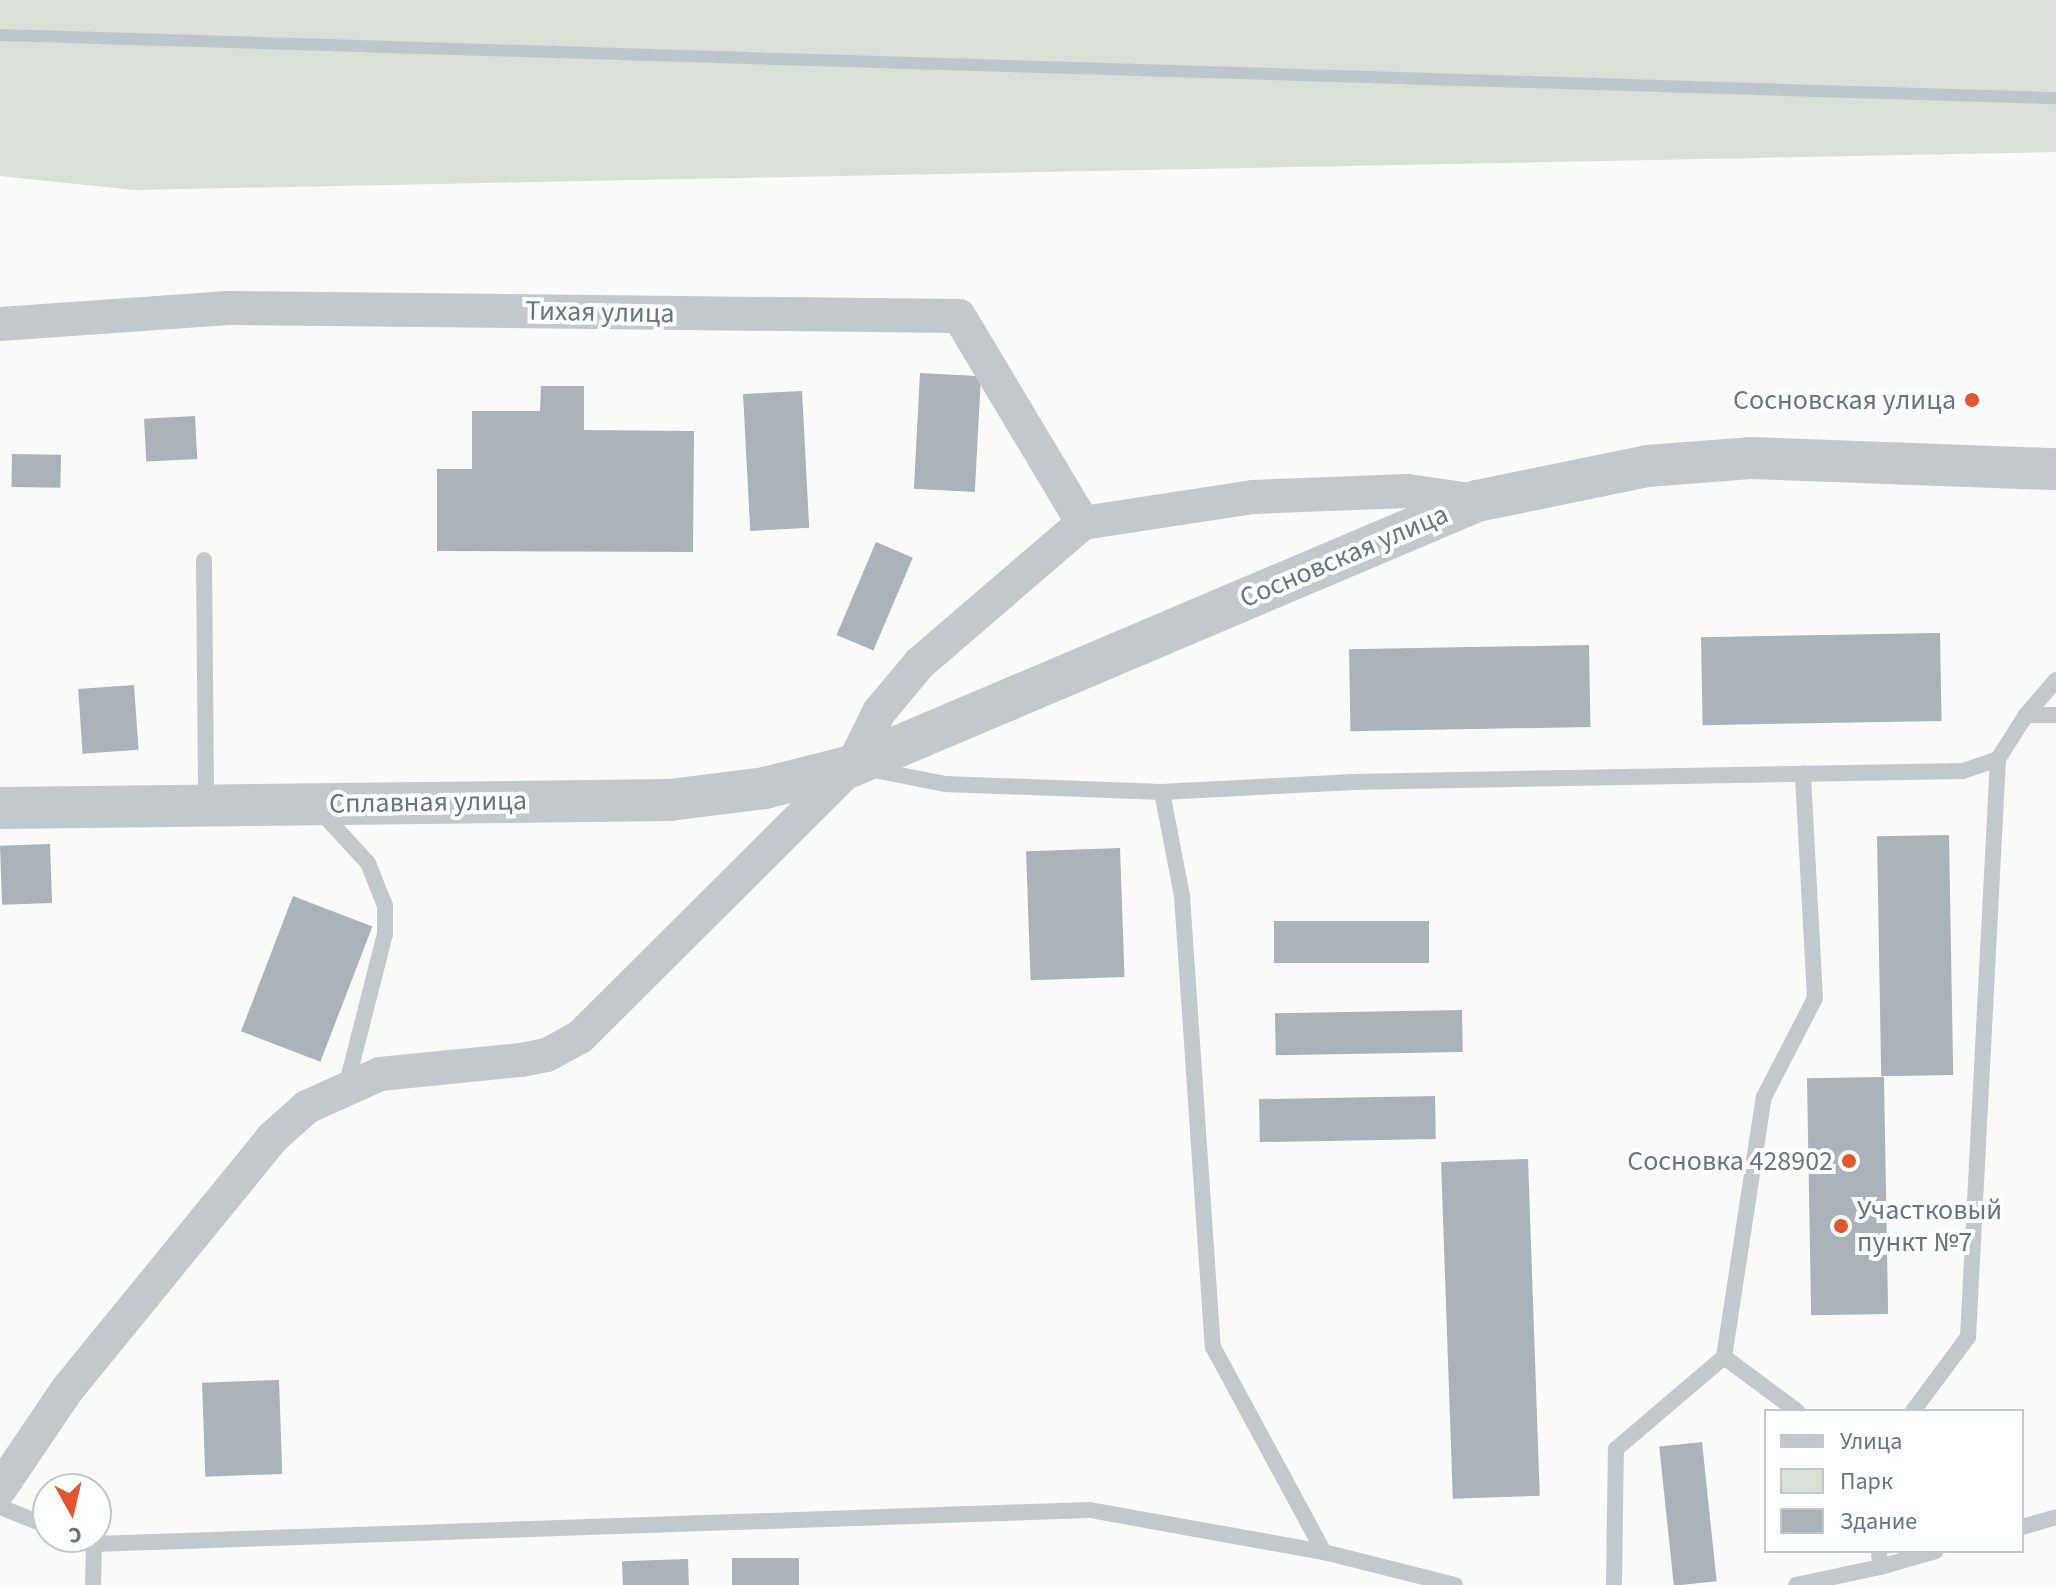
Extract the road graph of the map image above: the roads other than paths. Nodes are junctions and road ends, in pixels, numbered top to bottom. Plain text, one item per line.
1 (0, 324) edge
2 (2056, 469) edge
3 (1477, 501) junction
4 (1083, 523) junction
5 (204, 560) dead end
6 (2056, 680) edge
7 (2026, 715) junction
8 (2056, 715) edge
9 (1998, 759) junction
10 (852, 766) junction
11 (1803, 773) junction
12 (1162, 792) junction
13 (206, 804) junction
14 (314, 804) junction
15 (0, 808) edge
16 (346, 1087) junction
17 (1724, 1357) junction
18 (1794, 1409) edge
19 (1914, 1409) edge
20 (0, 1489) edge
21 (0, 1507) edge
22 (2056, 1517) edge
23 (32, 1520) edge
24 (2024, 1526) edge
25 (112, 1543) edge
26 (1324, 1552) junction
27 (94, 1553) edge
28 (1922, 1553) edge
29 (1879, 1559) edge
30 (93, 1585) edge
31 (1455, 1585) edge
32 (1614, 1585) edge
33 (1796, 1585) edge

1 - 4 street, Тихая улица
2 - 3 street, Сосновская улица
3 - 4 street
3 - 10 street, Сосновская улица
4 - 10 street
5 - 13 lane
6 - 7 lane
7 - 8 lane
7 - 9 lane
9 - 11 lane
9 - 19 lane
10 - 12 lane
10 - 14 street, Сплавная улица
10 - 16 street
11 - 12 lane
11 - 17 lane
12 - 26 lane
13 - 14 street, Сплавная улица
13 - 15 street, Сплавная улица
14 - 16 lane
16 - 20 street
17 - 18 lane
17 - 32 lane
21 - 23 lane
22 - 24 lane
25 - 26 lane
26 - 31 lane
27 - 30 lane
28 - 29 lane
29 - 33 lane

